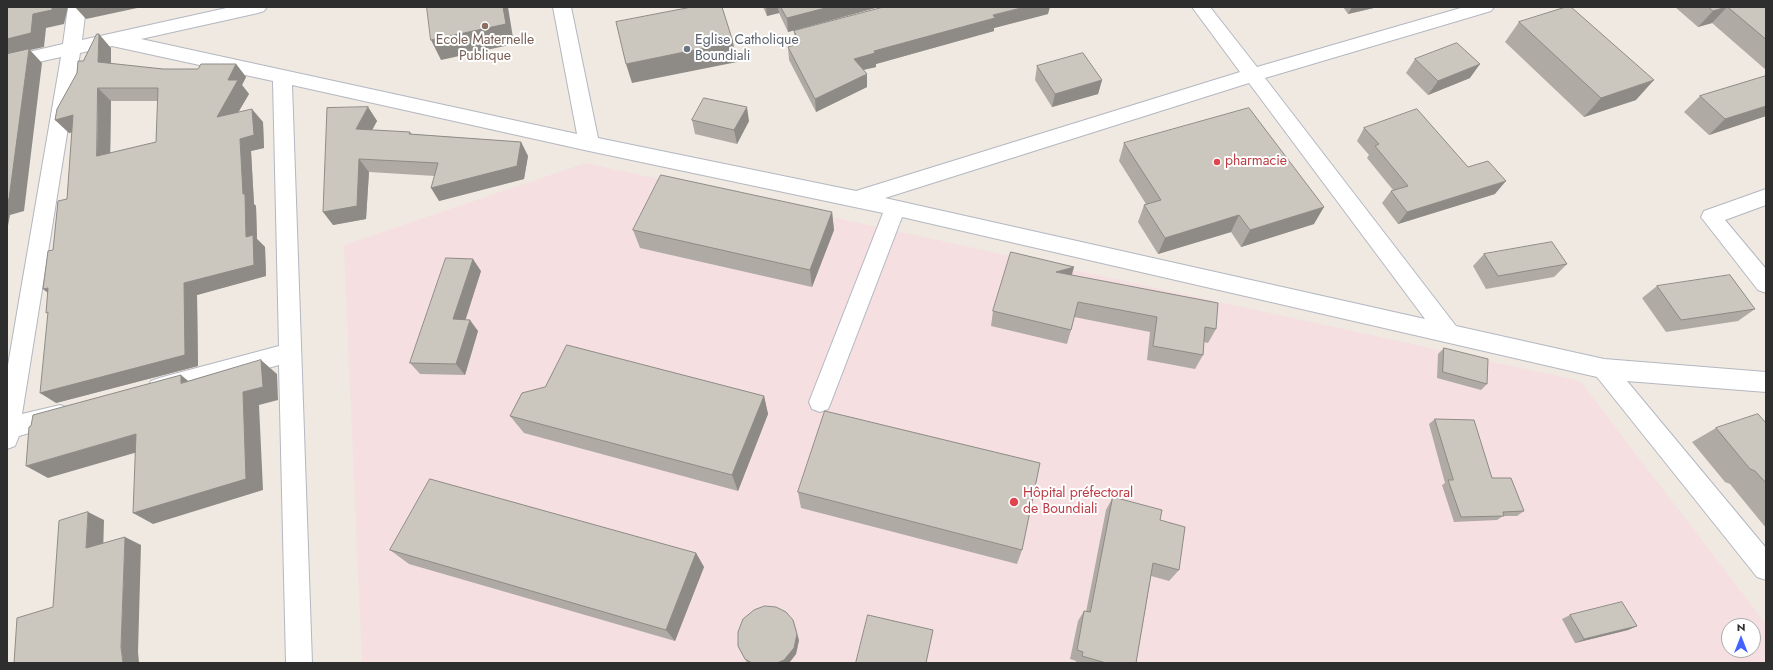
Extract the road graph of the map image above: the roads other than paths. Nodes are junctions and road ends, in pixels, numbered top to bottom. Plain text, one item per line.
1 (77, 7) edge
2 (258, 7) edge
3 (562, 7) edge
4 (1202, 7) edge
5 (1485, 7) edge
6 (110, 39) junction
7 (72, 48) junction
8 (7, 63) edge
9 (1253, 75) junction
10 (282, 76) junction
11 (589, 144) junction
12 (1766, 197) edge
13 (856, 199) junction
14 (895, 208) junction
15 (1766, 284) edge
16 (1450, 335) junction
17 (289, 353) junction
18 (1604, 369) junction
19 (1766, 382) edge
20 (137, 394) edge
21 (820, 402) dead end
22 (77, 411) edge
23 (7, 432) edge
24 (1766, 568) edge
25 (299, 663) edge

1 - 7 street
2 - 6 street
3 - 11 street
4 - 9 street
5 - 9 street
6 - 7 street
6 - 10 street
7 - 8 street
7 - 23 street
9 - 13 street
9 - 16 street
10 - 11 street
10 - 17 street
11 - 13 street
12 - 15 street
13 - 14 street
14 - 16 street
14 - 21 street
16 - 18 street
17 - 20 street
17 - 25 street
18 - 19 street
18 - 24 street
22 - 23 street

